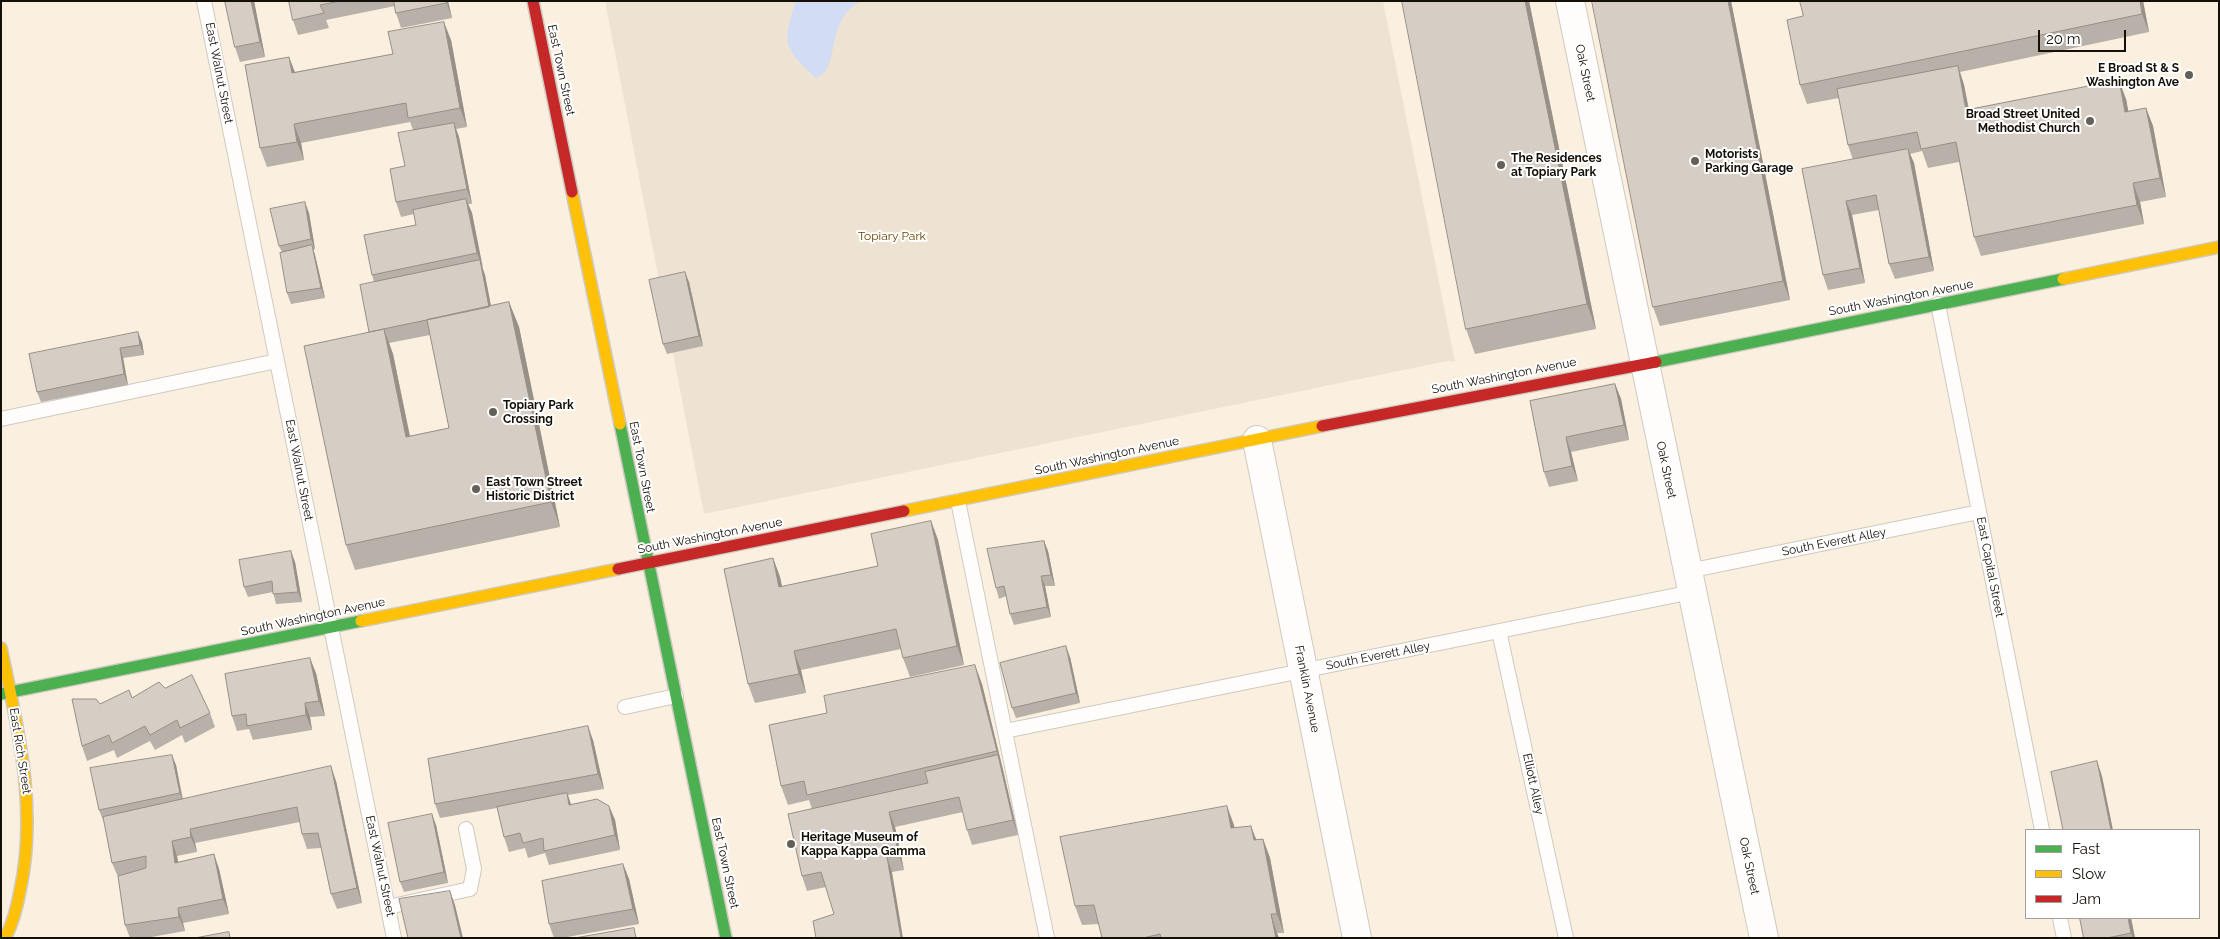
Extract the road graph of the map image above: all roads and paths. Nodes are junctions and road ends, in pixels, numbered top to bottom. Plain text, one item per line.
1 (204, 1) edge
2 (533, 1) edge
3 (1570, 1) edge
4 (2219, 247) edge
5 (1938, 304) junction
6 (277, 361) junction
7 (1644, 364) junction
8 (1, 419) edge
9 (1257, 440) junction
10 (958, 501) junction
11 (1980, 512) junction
12 (648, 563) junction
13 (1690, 582) junction
14 (331, 627) junction
15 (1499, 631) junction
16 (1, 648) edge
17 (1303, 671) junction
18 (6, 693) edge
19 (676, 696) junction
20 (625, 707) dead end
21 (1005, 732) junction
22 (466, 829) dead end
23 (2042, 829) edge
24 (388, 907) junction
25 (2060, 919) edge
26 (12, 935) edge
27 (394, 938) edge
28 (726, 938) edge
29 (1047, 938) edge
30 (1357, 938) edge
31 (1566, 938) edge
32 (1764, 938) edge
33 (2064, 938) edge

1 - 6 lane, East Walnut Street
2 - 12 street, East Town Street
3 - 7 street, Oak Street
4 - 5 street, South Washington Avenue
5 - 7 street, South Washington Avenue
5 - 11 lane, East Capital Street
6 - 8 lane
6 - 14 lane, East Walnut Street
7 - 9 street, South Washington Avenue
7 - 13 street, Oak Street
9 - 10 street, South Washington Avenue
9 - 17 street, Franklin Avenue
10 - 12 street, South Washington Avenue
10 - 21 lane
11 - 13 lane, South Everett Alley
11 - 23 lane, East Capital Street
12 - 14 street, South Washington Avenue
12 - 19 street, East Town Street
13 - 15 lane, South Everett Alley
13 - 32 street, Oak Street
14 - 18 street, South Washington Avenue
14 - 24 lane, East Walnut Street
15 - 17 lane, South Everett Alley
15 - 31 lane, Elliott Alley
16 - 18 street, East Rich Street
17 - 21 lane, South Everett Alley
17 - 30 street, Franklin Avenue
18 - 26 street, East Rich Street
19 - 20 lane
19 - 28 street, East Town Street
21 - 29 lane
22 - 24 lane
24 - 27 lane, East Walnut Street
25 - 33 lane

